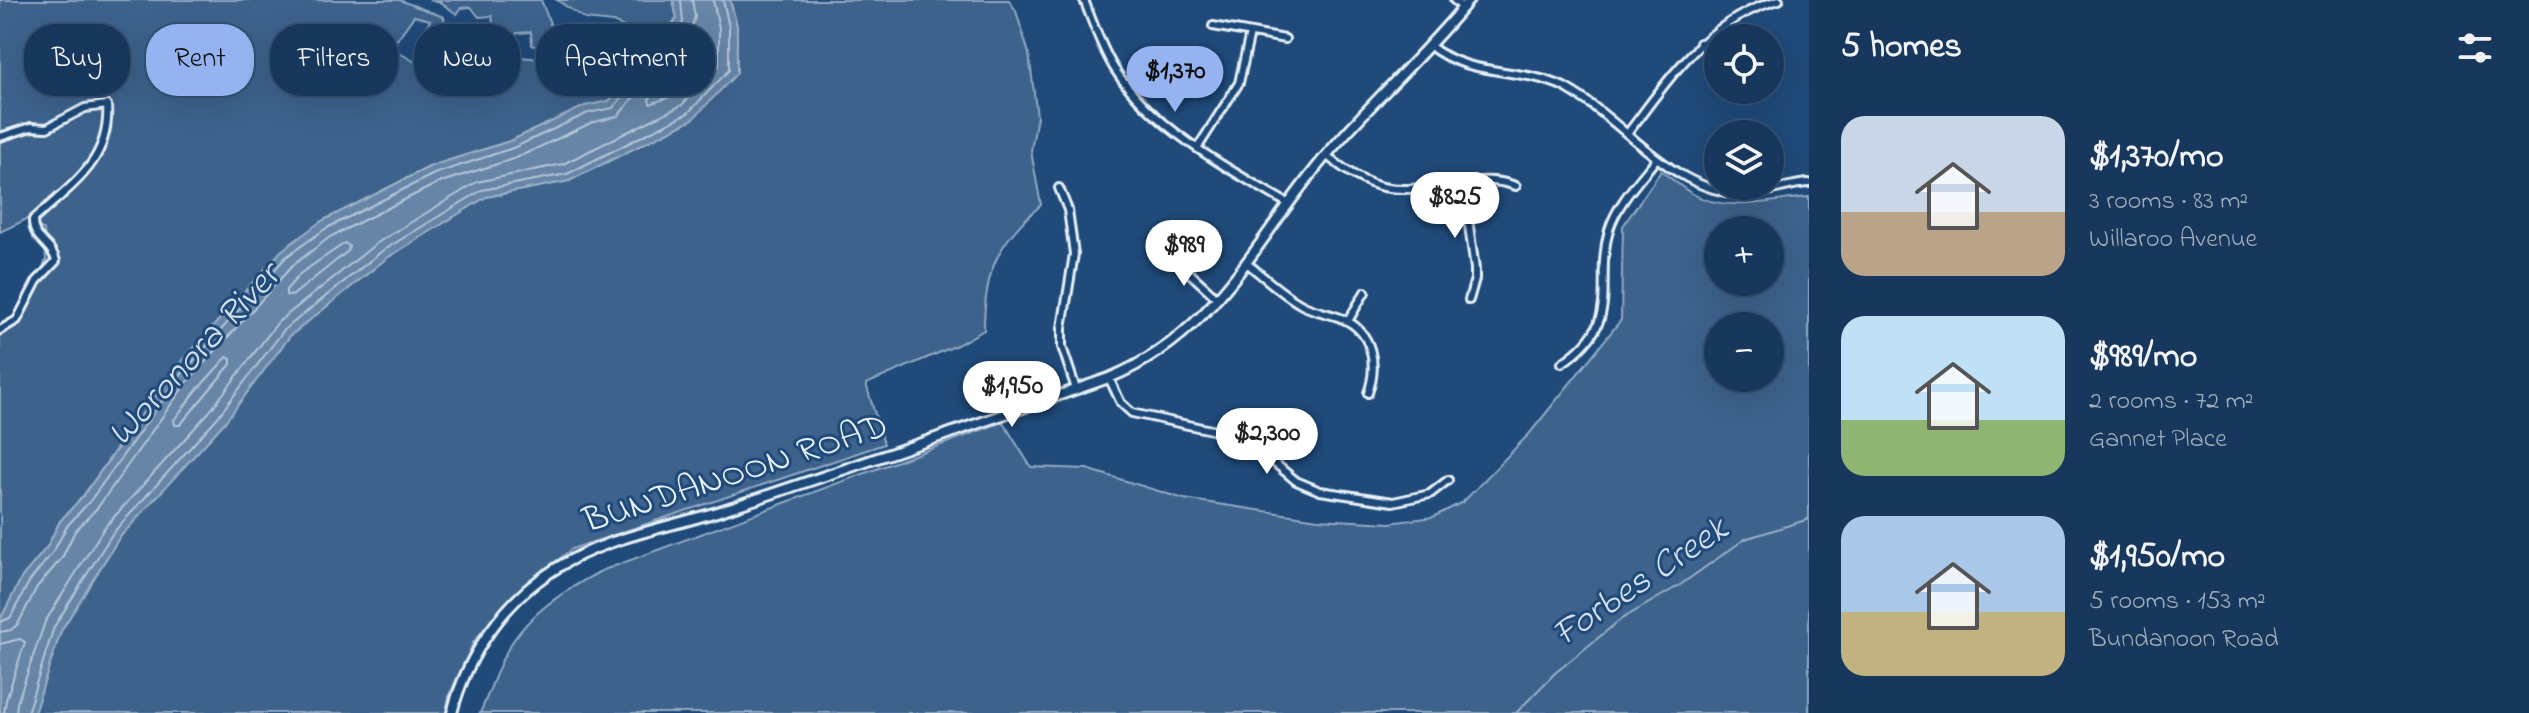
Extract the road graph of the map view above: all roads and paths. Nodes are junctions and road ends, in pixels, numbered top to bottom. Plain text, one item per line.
1 (1084, 0) edge
2 (1454, 0) edge
3 (1779, 0) edge
4 (1466, 4) edge
5 (1213, 26) dead end
6 (1250, 33) junction
7 (1285, 39) dead end
8 (1700, 43) junction
9 (1429, 45) junction
10 (1704, 47) edge
11 (1627, 134) junction
12 (0, 137) edge
13 (1198, 147) junction
14 (1326, 155) junction
15 (1657, 158) junction
16 (1463, 183) junction
17 (1809, 183) edge
18 (1516, 186) dead end
19 (1059, 188) dead end
20 (1289, 204) junction
21 (1171, 256) dead end
22 (1248, 264) junction
23 (1365, 292) dead end
24 (1218, 299) junction
25 (1469, 300) dead end
26 (1348, 321) junction
27 (0, 330) edge
28 (1562, 363) dead end
29 (1109, 378) junction
30 (1076, 389) junction
31 (1368, 393) dead end
32 (1255, 415) dead end
33 (1244, 437) junction
34 (1448, 480) dead end
35 (452, 713) edge

1 - 13 street
2 - 4 street
3 - 8 street
4 - 9 street, BUNDANOON ROAD
5 - 6 street
6 - 7 street
6 - 13 street
8 - 10 street
8 - 11 street
9 - 11 street
9 - 14 street, BUNDANOON ROAD
11 - 15 street
12 - 27 street
13 - 20 street
14 - 16 street
14 - 20 street, BUNDANOON ROAD
15 - 17 street
15 - 28 street
16 - 18 street
16 - 25 street
19 - 30 street
20 - 22 street, BUNDANOON ROAD
21 - 24 street
22 - 24 street, BUNDANOON ROAD
22 - 26 street
23 - 26 street
24 - 29 street, BUNDANOON ROAD
26 - 31 street
29 - 30 street, BUNDANOON ROAD
29 - 33 street
30 - 35 street, BUNDANOON ROAD
32 - 33 street
33 - 34 street

